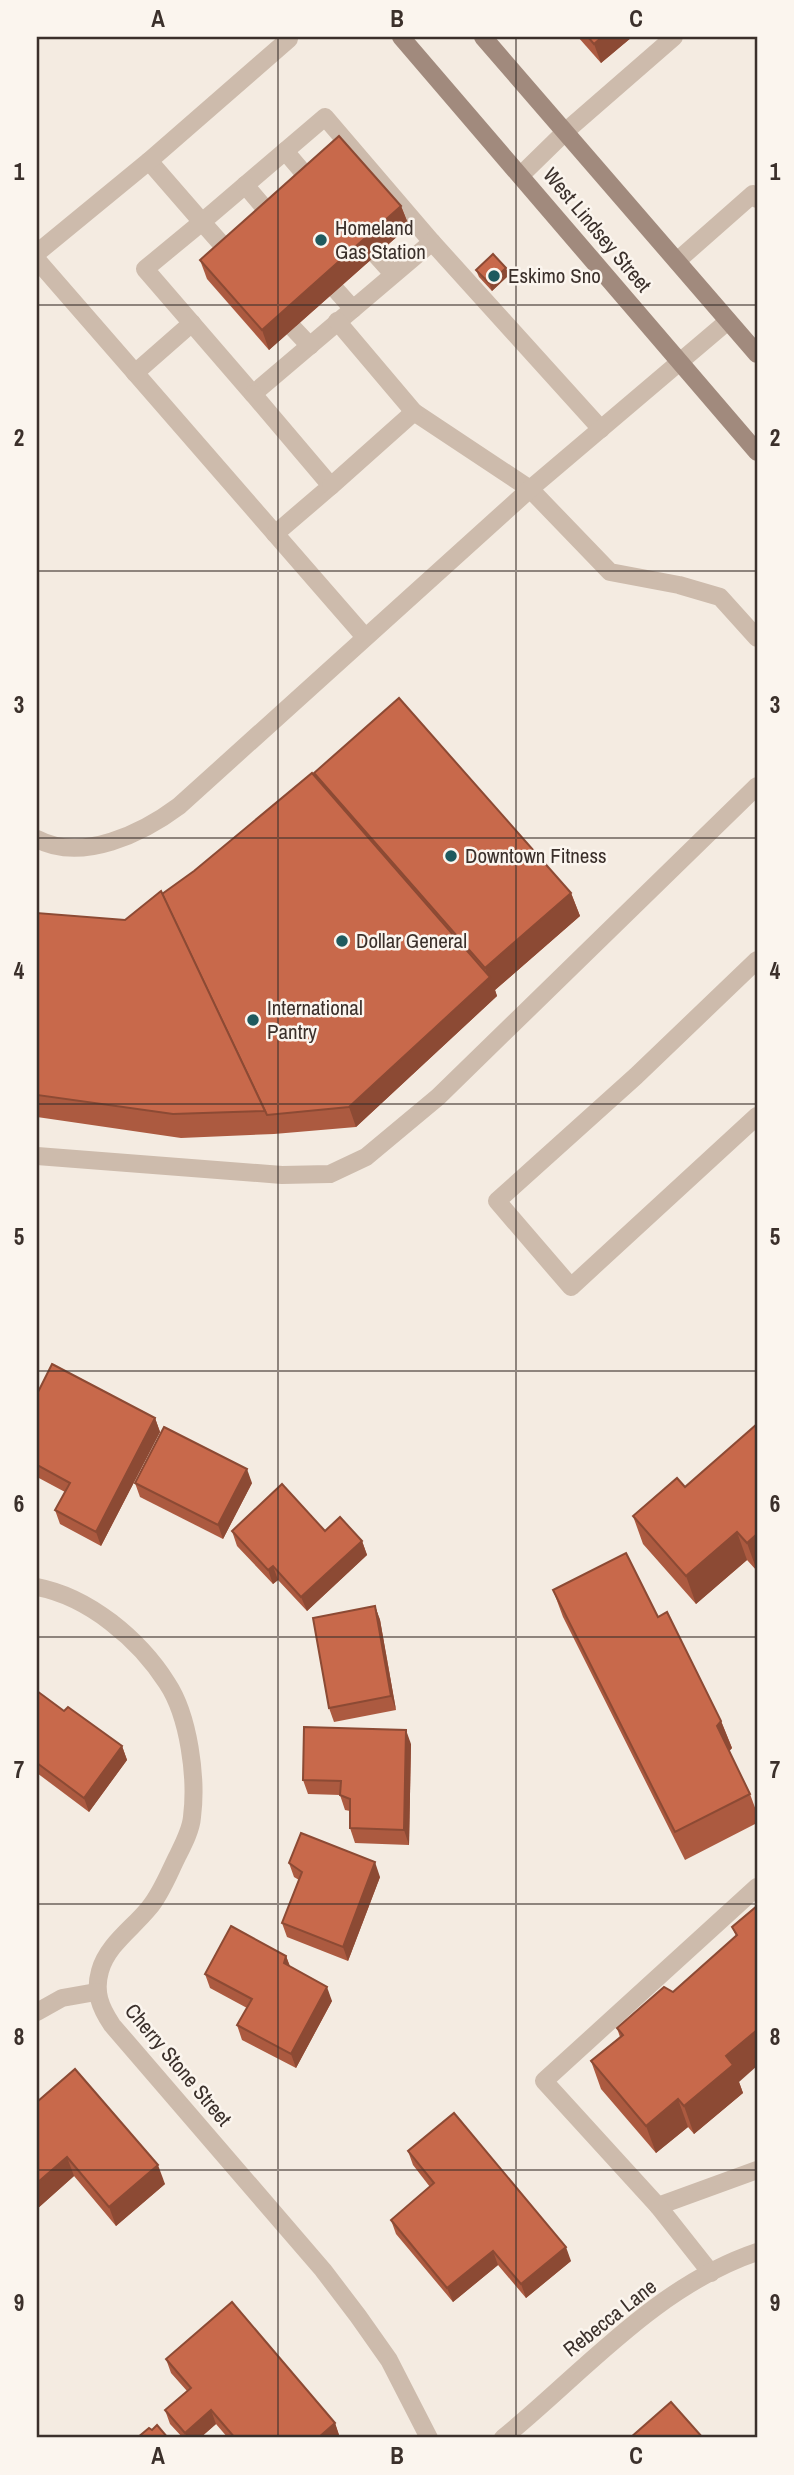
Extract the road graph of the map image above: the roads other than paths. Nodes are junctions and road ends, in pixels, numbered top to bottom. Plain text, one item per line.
1 (401, 37) edge
2 (484, 37) edge
3 (674, 37) edge
4 (290, 38) edge
5 (566, 131) junction
6 (285, 152) junction
7 (149, 161) junction
8 (521, 175) junction
9 (313, 184) edge
10 (245, 186) junction
11 (757, 199) edge
12 (274, 219) edge
13 (202, 222) junction
14 (432, 242) junction
15 (37, 253) edge
16 (376, 255) edge
17 (232, 256) edge
18 (37, 260) edge
19 (677, 261) junction
20 (393, 274) junction
21 (336, 290) edge
22 (353, 309) junction
23 (337, 321) junction
24 (729, 321) junction
25 (192, 323) junction
26 (293, 328) edge
27 (310, 346) junction
28 (757, 354) edge
29 (679, 362) junction
30 (135, 373) junction
31 (253, 394) junction
32 (414, 412) junction
33 (601, 429) junction
34 (757, 452) edge
35 (331, 486) junction
36 (530, 489) junction
37 (275, 534) junction
38 (365, 637) junction
39 (757, 638) edge
40 (757, 786) edge
41 (37, 839) edge
42 (757, 960) edge
43 (757, 1116) edge
44 (37, 1157) edge
45 (37, 1587) edge
46 (757, 1887) edge
47 (96, 1992) junction
48 (37, 2012) edge
49 (757, 2170) edge
50 (658, 2206) junction
51 (757, 2252) edge
52 (711, 2273) junction
53 (429, 2438) edge
54 (503, 2438) edge

1 - 8 street, West Lindsey Street
2 - 5 street, West Lindsey Street
3 - 5 street
4 - 7 street
5 - 8 street
5 - 19 street, West Lindsey Street
6 - 9 street
6 - 10 street
6 - 14 street
7 - 13 street
7 - 15 street
8 - 29 street, West Lindsey Street
10 - 12 street
10 - 13 street
11 - 19 street
13 - 17 street
13 - 25 street
14 - 20 street
14 - 33 street
16 - 20 street
18 - 30 street
19 - 24 street, West Lindsey Street
20 - 22 street
21 - 22 street
22 - 23 street
23 - 27 street
23 - 32 street
24 - 28 street, West Lindsey Street
24 - 29 street
25 - 30 street
25 - 31 street
26 - 27 street
27 - 31 street
29 - 33 street
29 - 34 street, West Lindsey Street
30 - 37 street
31 - 35 street
32 - 35 street
32 - 36 street
33 - 36 street
35 - 37 street
36 - 38 street
36 - 39 street
37 - 38 street
38 - 41 street
40 - 44 street
42 - 43 street
45 - 47 street
46 - 50 street
47 - 48 street
47 - 53 street, Cherry Stone Street
49 - 50 street
50 - 52 street
51 - 52 street, Rebecca Lane
52 - 54 street, Rebecca Lane

